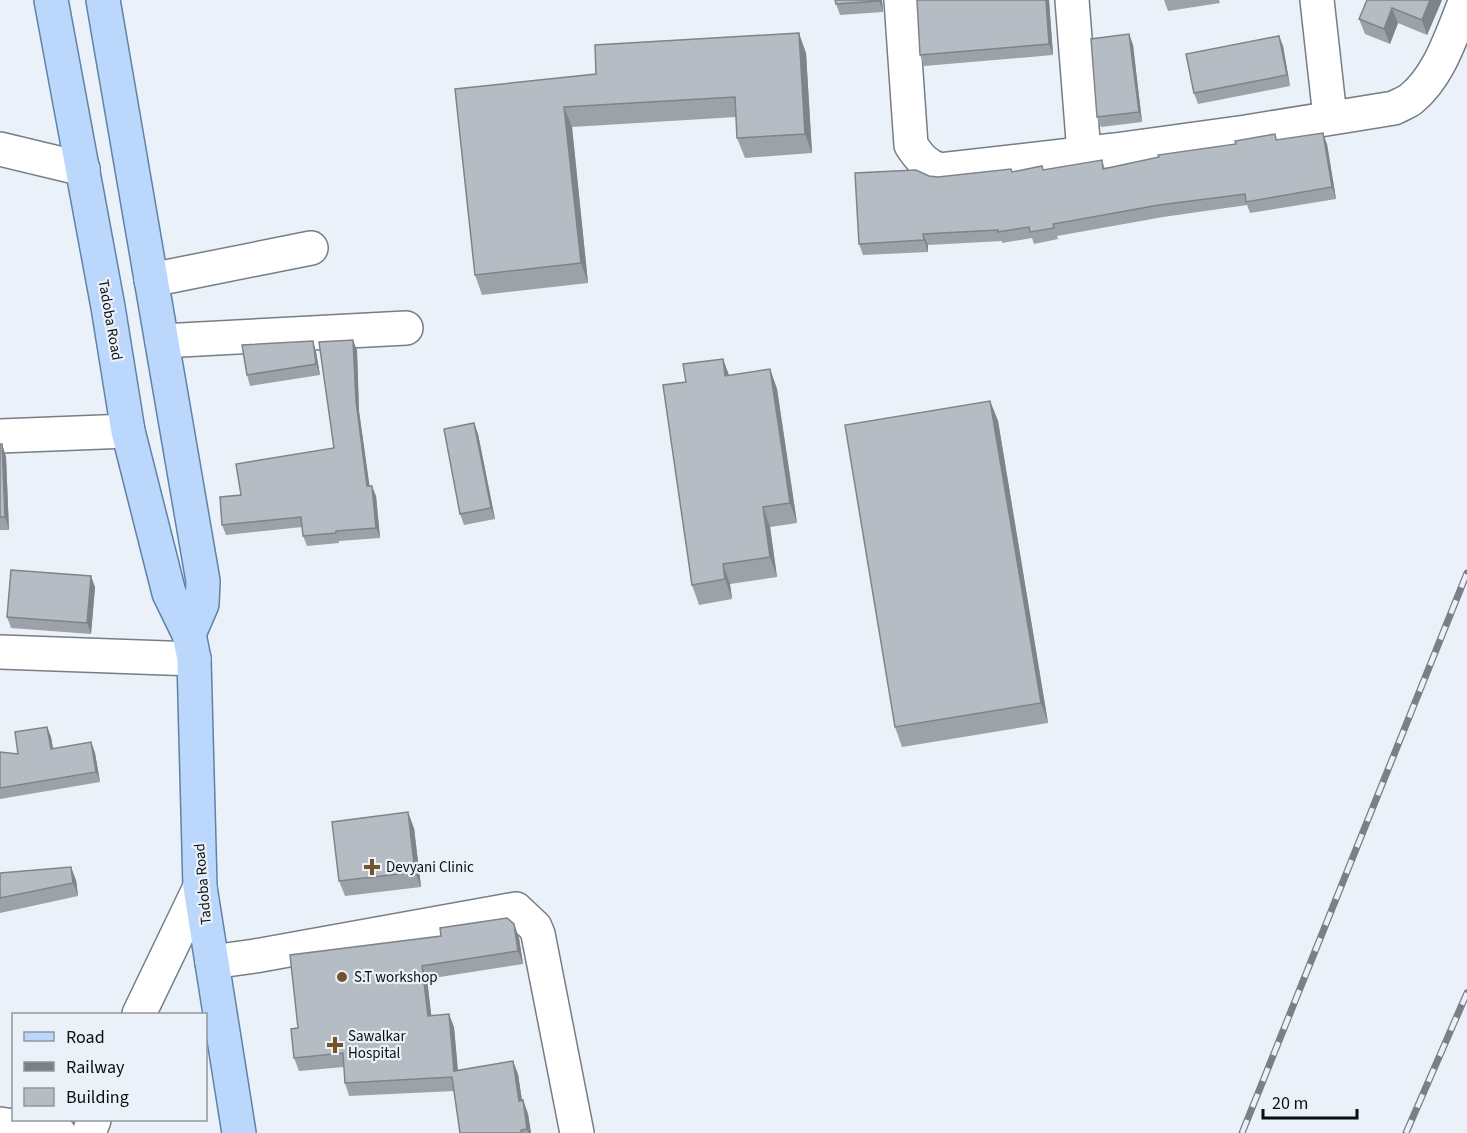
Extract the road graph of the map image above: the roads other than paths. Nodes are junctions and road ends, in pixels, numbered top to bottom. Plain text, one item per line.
1 (51, 0) edge
2 (103, 0) edge
3 (901, 0) edge
4 (1072, 0) edge
5 (1317, 0) edge
6 (1466, 0) edge
7 (1330, 117) junction
8 (0, 148) edge
9 (1084, 153) junction
10 (83, 169) junction
11 (311, 248) dead end
12 (151, 280) junction
13 (406, 328) dead end
14 (162, 341) junction
15 (128, 431) junction
16 (0, 436) edge
17 (191, 646) junction
18 (0, 652) edge
19 (200, 887) junction
20 (212, 962) junction
21 (139, 1013) edge
22 (0, 1124) edge
23 (59, 1133) edge
24 (239, 1133) edge
25 (577, 1133) edge

1 - 10 main road, Tadoba Road
2 - 12 main road, Tadoba Road
3 - 9 street
4 - 9 street
5 - 7 street
6 - 7 street
7 - 9 street
8 - 10 street
10 - 15 main road, Tadoba Road
11 - 12 street
12 - 14 main road, Tadoba Road
13 - 14 street
14 - 17 main road, Tadoba Road
15 - 16 street
15 - 17 main road, Tadoba Road
17 - 18 street
17 - 19 main road, Tadoba Road
19 - 20 main road, Tadoba Road
19 - 21 street
20 - 24 main road, Tadoba Road
20 - 25 street
22 - 23 street

